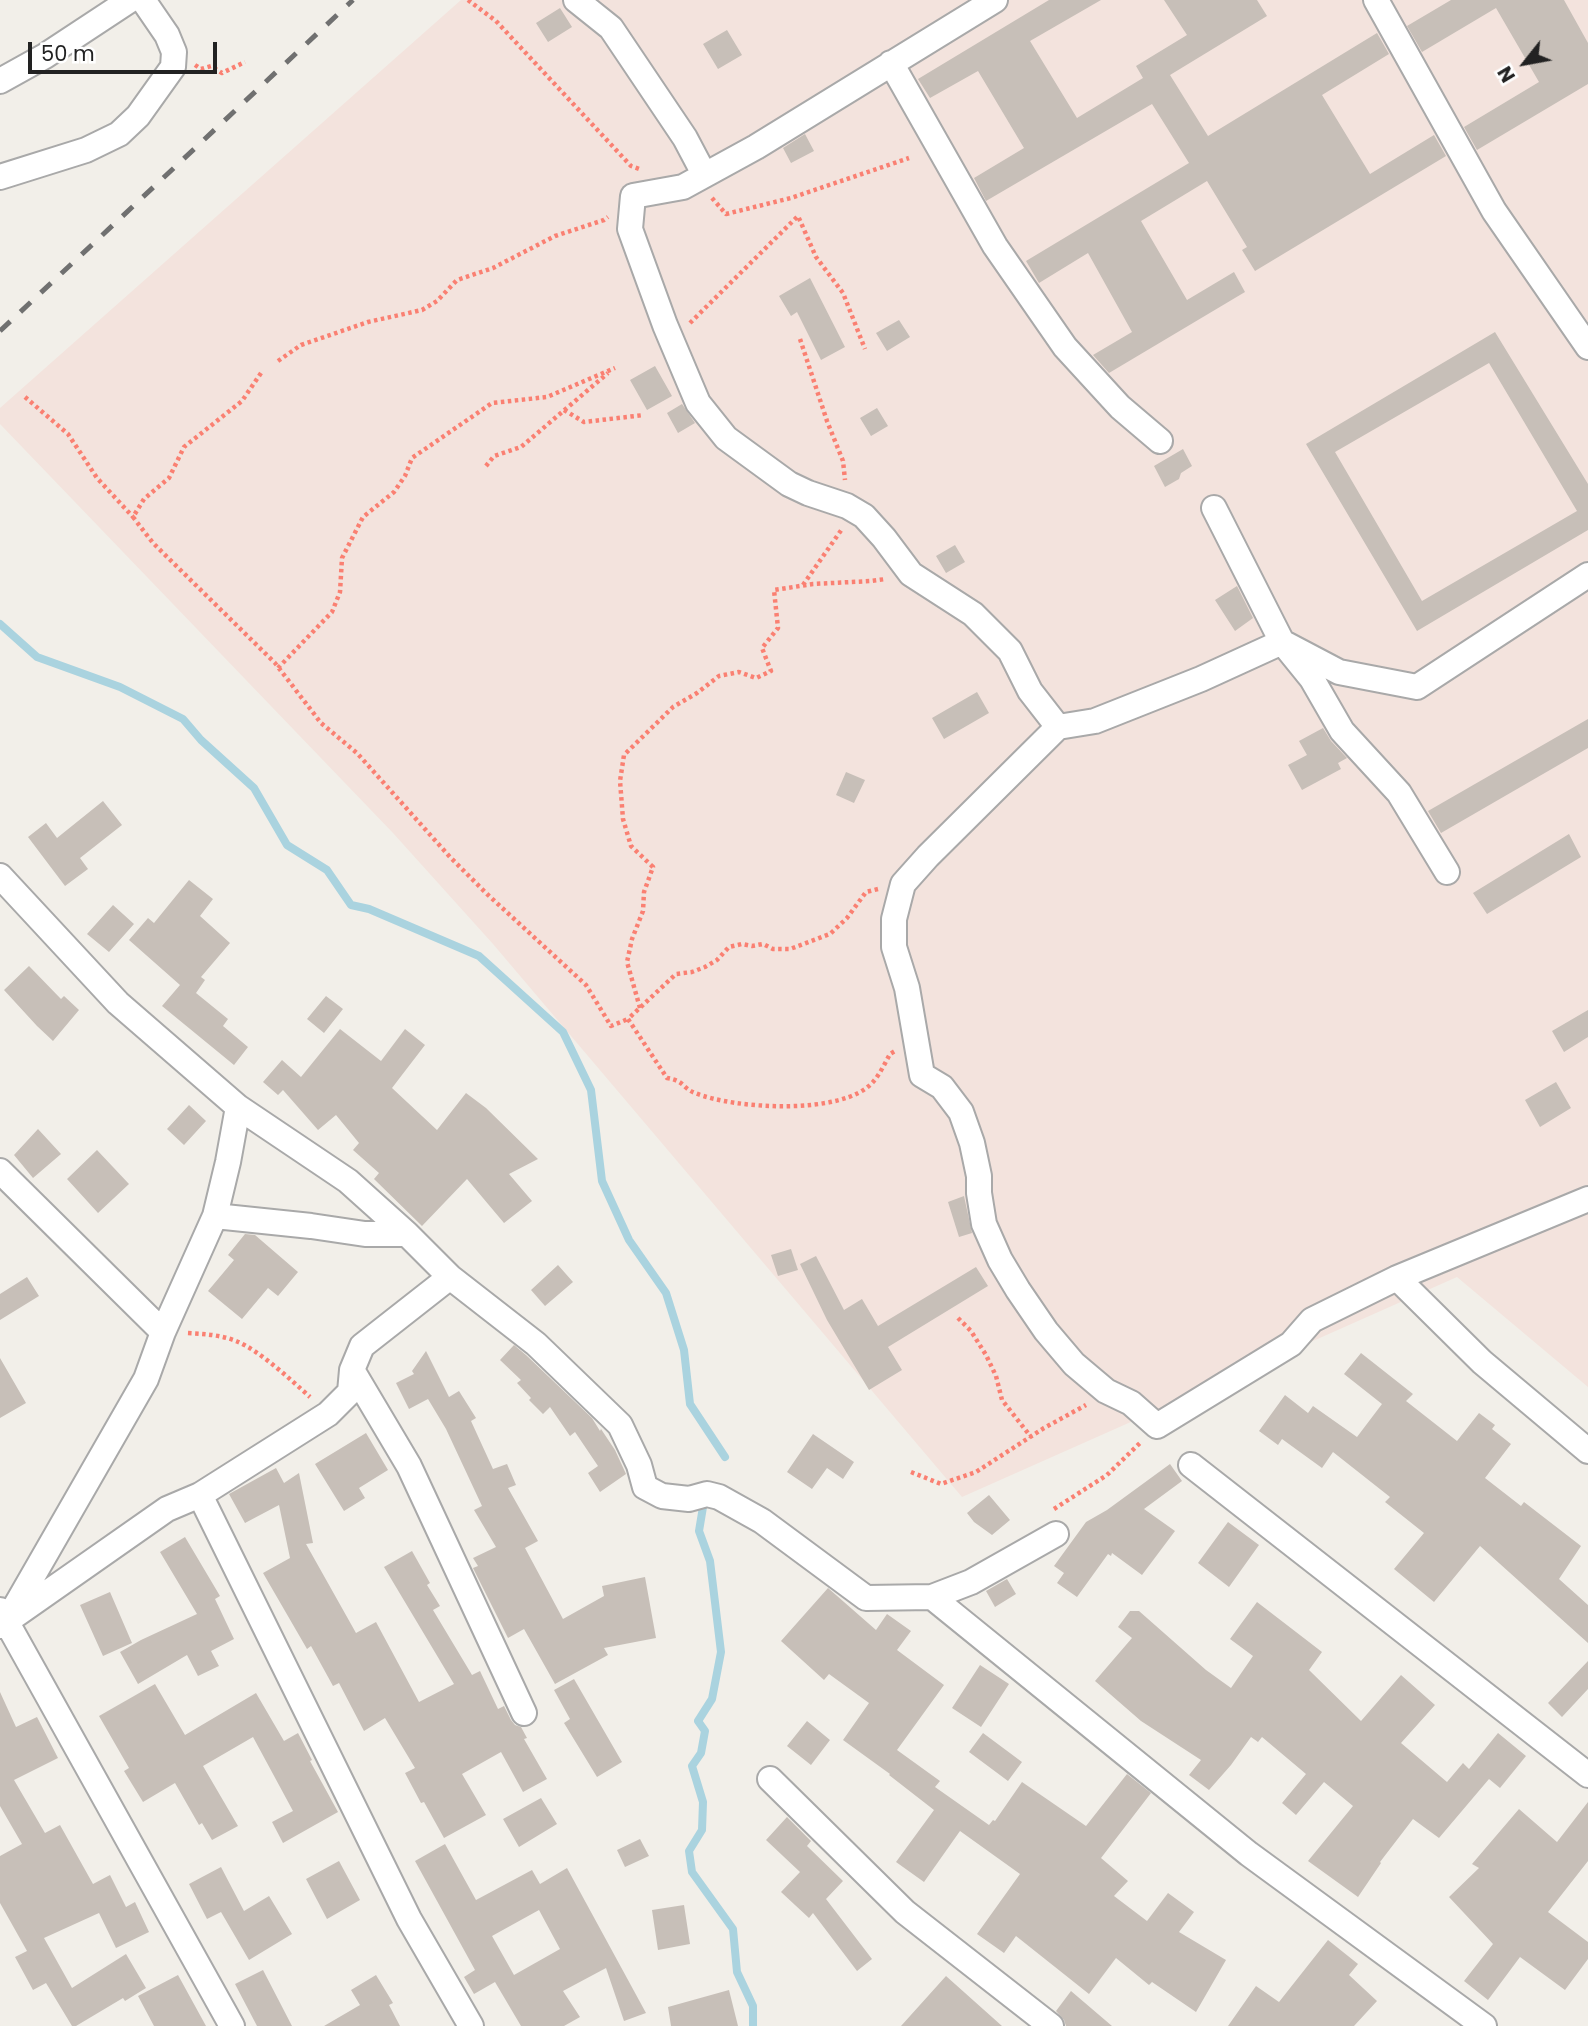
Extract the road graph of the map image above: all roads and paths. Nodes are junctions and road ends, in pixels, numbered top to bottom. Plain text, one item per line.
1 (130, 0) edge
2 (143, 0) edge
3 (468, 0) edge
4 (576, 0) edge
5 (995, 0) edge
6 (1376, 0) edge
7 (174, 52) junction
8 (245, 62) dead end
9 (891, 63) junction
10 (0, 81) edge
11 (909, 158) dead end
12 (644, 171) dead end
13 (704, 174) junction
14 (0, 177) edge
15 (683, 187) junction
16 (633, 196) junction
17 (690, 324) dead end
18 (800, 339) dead end
19 (1588, 347) edge
20 (865, 349) dead end
21 (278, 361) dead end
22 (261, 373) dead end
23 (25, 397) dead end
24 (564, 410) junction
25 (645, 415) dead end
26 (1160, 441) dead end
27 (486, 466) dead end
28 (847, 506) junction
29 (1214, 508) dead end
30 (136, 521) junction
31 (911, 574) junction
32 (1588, 575) edge
33 (802, 586) junction
34 (1282, 642) junction
35 (278, 668) junction
36 (1058, 727) junction
37 (1447, 872) dead end
38 (0, 876) edge
39 (903, 884) junction
40 (639, 1008) junction
41 (628, 1018) junction
42 (916, 1035) junction
43 (238, 1107) junction
44 (0, 1171) edge
45 (1588, 1199) edge
46 (215, 1216) junction
47 (407, 1234) junction
48 (450, 1277) junction
49 (1397, 1278) junction
50 (958, 1318) dead end
51 (163, 1332) junction
52 (352, 1370) junction
53 (1107, 1391) junction
54 (328, 1414) junction
55 (1157, 1426) junction
56 (1031, 1437) junction
57 (1588, 1451) edge
58 (1191, 1465) dead end
59 (911, 1472) dead end
60 (200, 1495) junction
61 (1054, 1522) joint
62 (932, 1597) junction
63 (2, 1619) edge
64 (524, 1713) dead end
65 (1588, 1775) edge
66 (770, 1779) dead end
67 (232, 2026) edge
68 (471, 2026) edge
69 (1051, 2026) edge
70 (1484, 2026) edge

1 - 10 street
2 - 7 street
3 - 12 path
4 - 13 street
5 - 9 street
6 - 19 street
7 - 8 path
7 - 14 street
9 - 13 street
9 - 26 street
11 - 15 path
13 - 15 street
15 - 16 street
16 - 21 path
16 - 28 street
17 - 20 path
18 - 28 path
22 - 30 path
23 - 30 path
24 - 25 path
24 - 27 path
24 - 35 path
28 - 31 street
28 - 33 path
29 - 34 street
30 - 35 path
31 - 33 path
31 - 36 street
32 - 34 street
33 - 40 path
34 - 36 street
34 - 37 street
35 - 41 path
36 - 39 street
38 - 43 street
39 - 40 path
39 - 42 street
40 - 41 path
41 - 42 path
42 - 53 street
43 - 46 street
43 - 47 street
44 - 51 street
45 - 49 street
46 - 47 street
46 - 51 street
47 - 48 street
48 - 52 street
48 - 62 street
49 - 55 street
49 - 57 street
50 - 56 path
51 - 54 path
51 - 63 street
52 - 54 street
52 - 64 street
53 - 55 street
53 - 56 path
54 - 60 street
55 - 61 path
56 - 59 path
58 - 65 street
60 - 63 street
60 - 68 street
61 - 62 street
62 - 70 street
63 - 67 street
66 - 69 street

